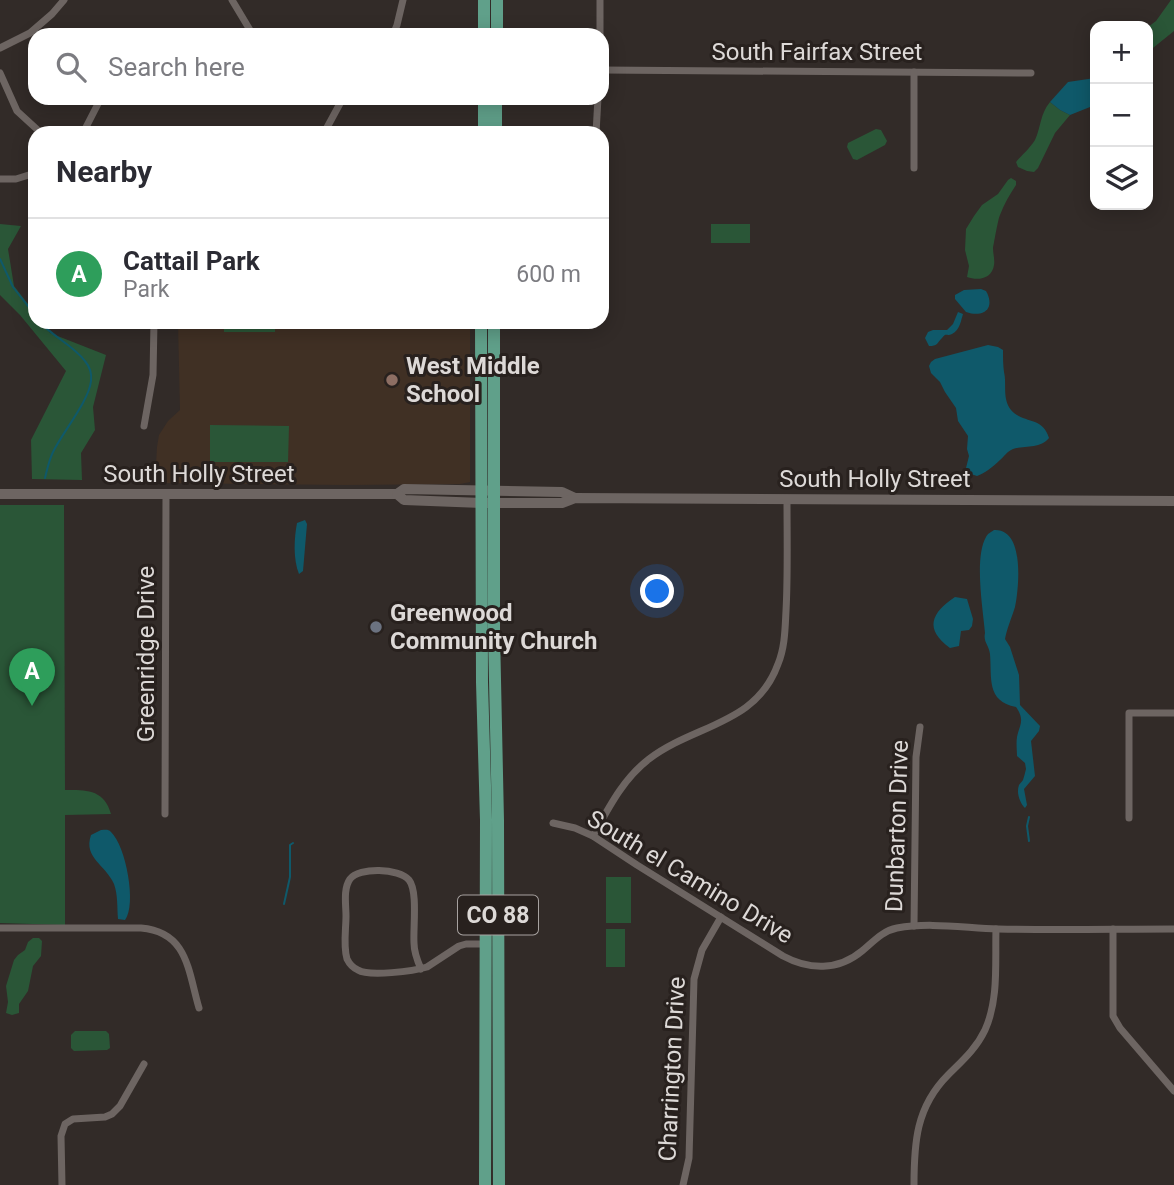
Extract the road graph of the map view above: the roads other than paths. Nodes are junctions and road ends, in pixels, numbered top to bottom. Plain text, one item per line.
1 (64, 0) edge
2 (232, 0) edge
3 (403, 0) edge
4 (484, 0) edge
5 (497, 0) edge
6 (600, 0) edge
7 (36, 28) edge
8 (249, 28) edge
9 (396, 28) edge
10 (484, 28) edge
11 (497, 28) edge
12 (600, 28) edge
13 (28, 34) edge
14 (0, 48) edge
15 (609, 70) edge
16 (914, 72) junction
17 (0, 73) edge
18 (1031, 73) dead end
19 (97, 105) edge
20 (339, 105) edge
21 (484, 105) edge
22 (496, 105) edge
23 (598, 105) edge
24 (33, 126) edge
25 (87, 126) edge
26 (328, 126) edge
27 (484, 126) edge
28 (496, 126) edge
29 (596, 126) edge
30 (914, 167) dead end
31 (28, 175) edge
32 (0, 179) edge
33 (153, 329) edge
34 (481, 329) edge
35 (494, 329) edge
36 (144, 426) dead end
37 (0, 494) edge
38 (166, 495) junction
39 (488, 496) junction
40 (787, 499) junction
41 (1174, 501) edge
42 (1174, 713) edge
43 (920, 727) dead end
44 (165, 814) dead end
45 (1129, 818) dead end
46 (553, 823) dead end
47 (593, 835) junction
48 (721, 917) junction
49 (914, 926) junction
50 (0, 928) edge
51 (996, 929) junction
52 (1114, 929) junction
53 (1174, 929) edge
54 (485, 944) junction
55 (421, 969) junction
56 (199, 1008) dead end
57 (144, 1064) dead end
58 (1174, 1091) edge
59 (62, 1185) edge
60 (485, 1185) edge
61 (499, 1185) edge
62 (682, 1185) edge
63 (914, 1185) edge

1 - 7 street
2 - 8 street
3 - 9 street
4 - 10 main road
5 - 11 main road
6 - 12 street
13 - 14 street
15 - 16 street, South Fairfax Street
16 - 18 street, South Fairfax Street
16 - 30 street
17 - 24 street
19 - 25 street
20 - 26 street
21 - 27 main road
22 - 28 main road
23 - 29 street
31 - 32 street
33 - 36 street
34 - 39 main road, CO 88
35 - 39 main road, CO 88
37 - 38 street, South Holly Street
38 - 39 street, South Holly Street
38 - 44 street, Greenridge Drive
39 - 40 street, South Holly Street
39 - 54 main road, CO 88
39 - 61 main road, CO 88
40 - 41 street, South Holly Street
40 - 47 street
42 - 45 street
43 - 49 street, Dunbarton Drive
46 - 47 street, South el Camino Drive
47 - 48 street, South el Camino Drive
48 - 49 street, South el Camino Drive
48 - 62 street, Charrington Drive
49 - 51 street, South el Camino Drive
50 - 56 street
51 - 52 street, South el Camino Drive
51 - 63 street
52 - 53 street, South el Camino Drive
52 - 58 street
54 - 55 street
54 - 60 main road, CO 88
55 - 55 street
57 - 59 street

